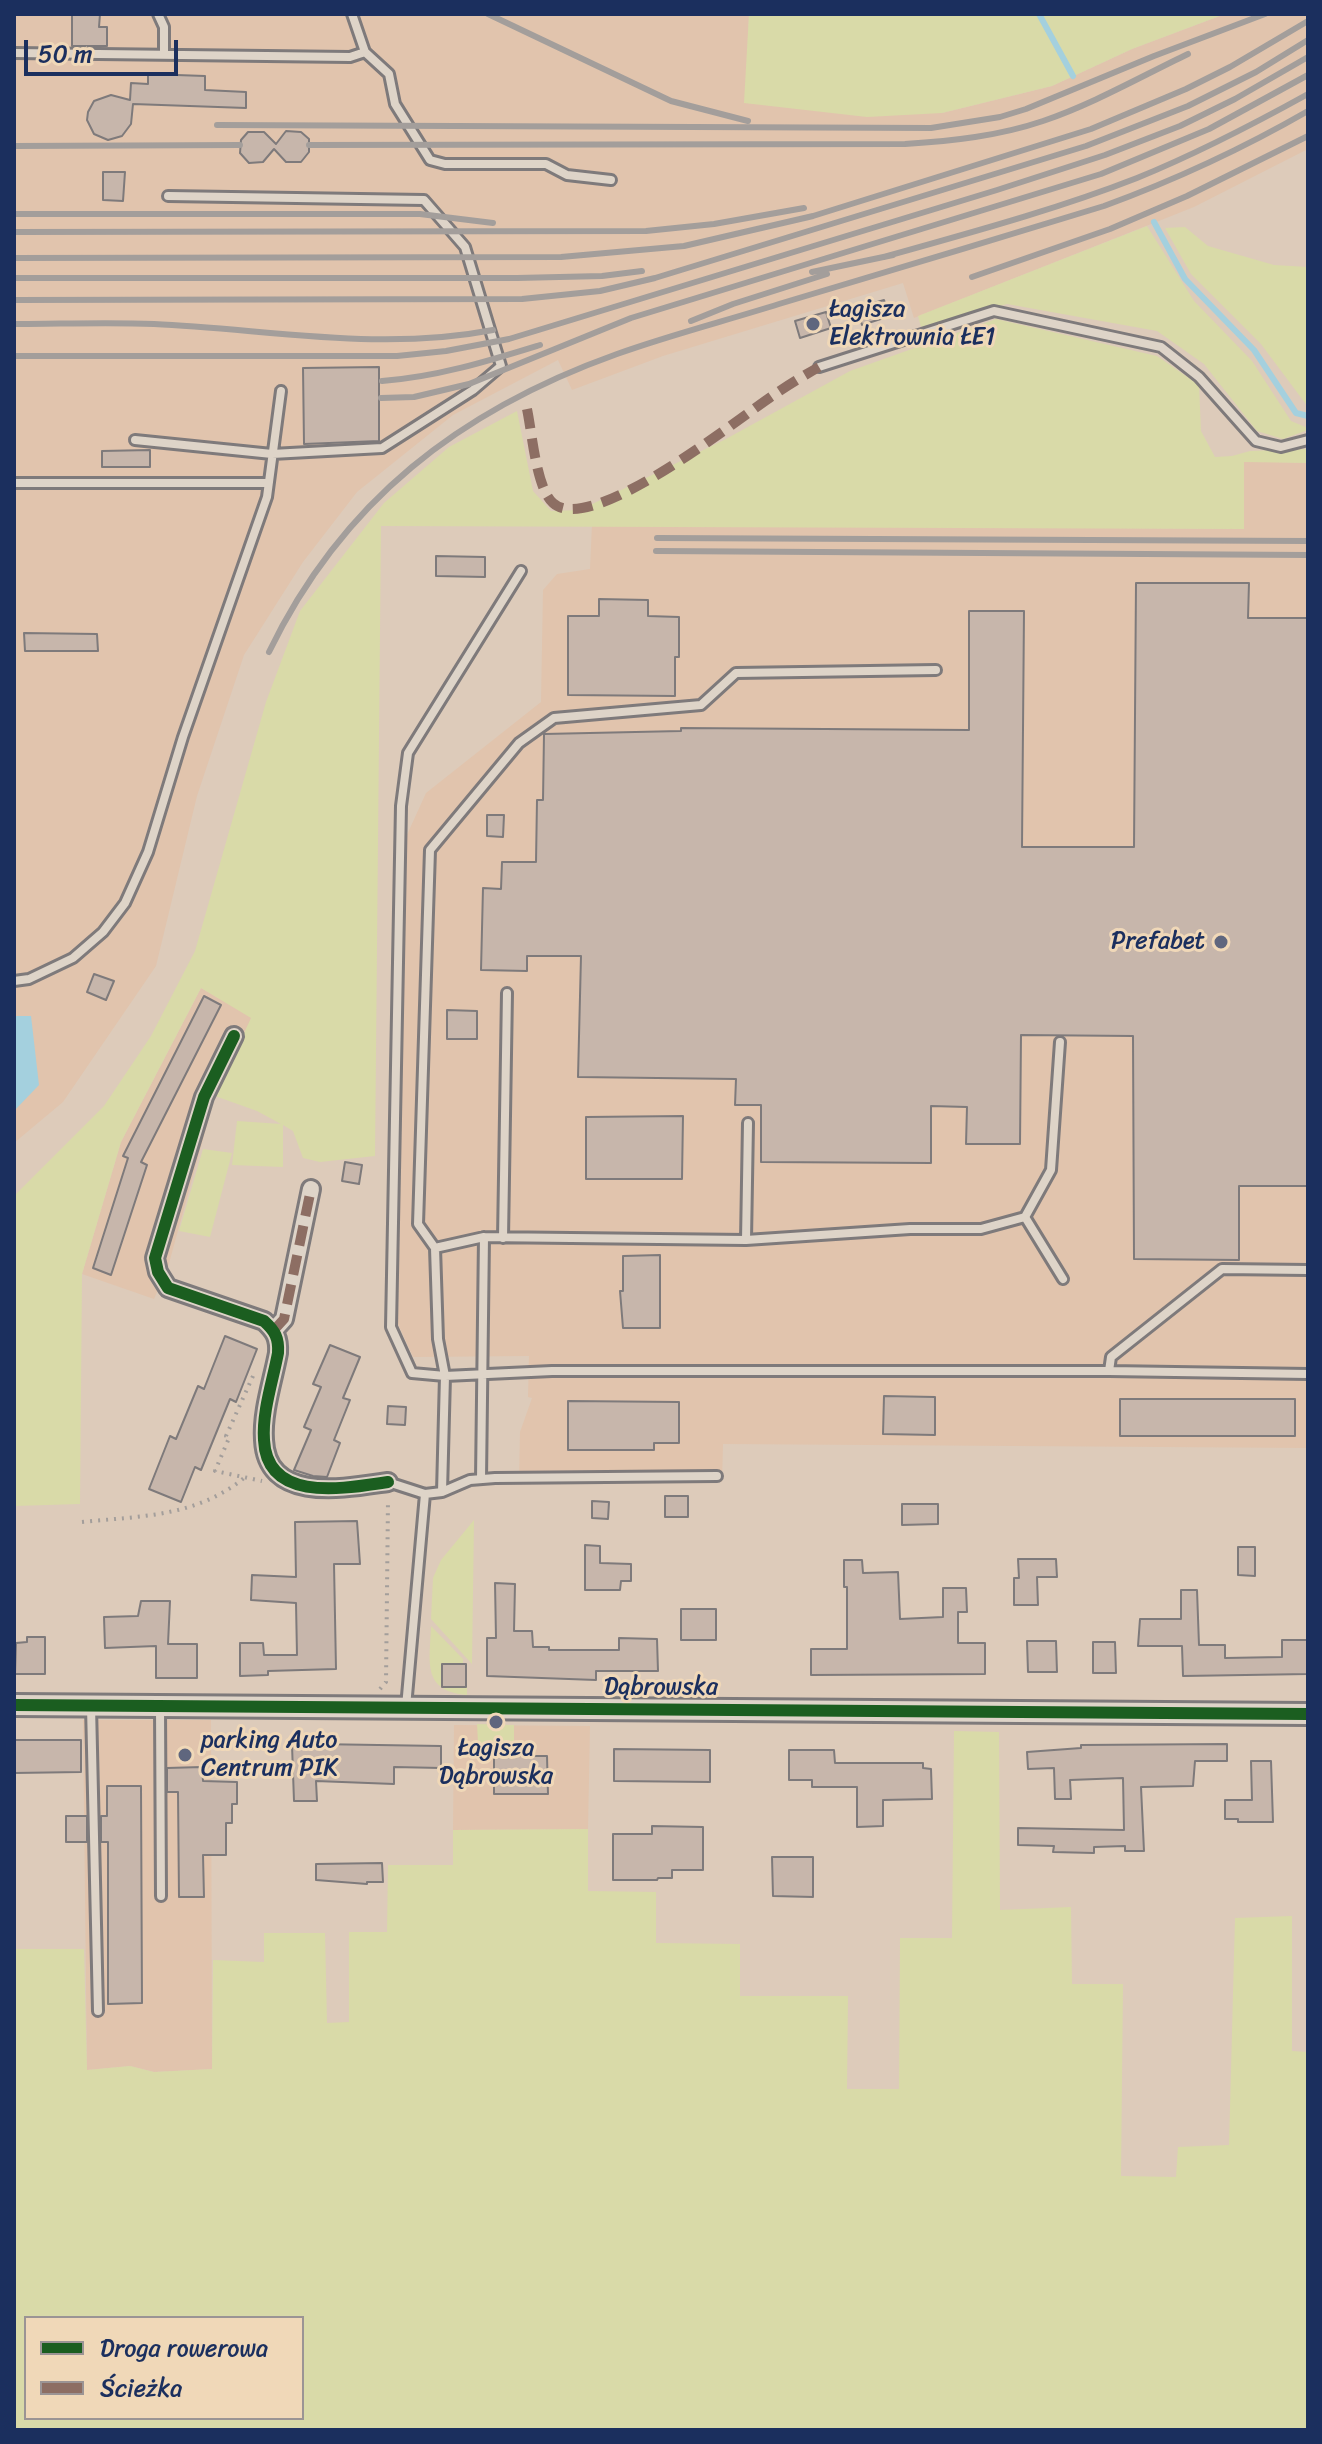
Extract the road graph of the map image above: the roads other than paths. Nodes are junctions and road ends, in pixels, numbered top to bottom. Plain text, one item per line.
1 (158, 14) edge
2 (352, 14) edge
3 (365, 52) junction
4 (14, 53) edge
5 (164, 55) junction
6 (611, 180) dead end
7 (168, 196) dead end
8 (819, 367) dead end
9 (281, 391) dead end
10 (135, 440) dead end
11 (1308, 440) edge
12 (272, 454) junction
13 (14, 483) edge
14 (268, 483) junction
15 (521, 571) dead end
16 (936, 670) dead end
17 (14, 981) edge
18 (507, 993) dead end
19 (234, 1036) dead end
20 (1060, 1042) dead end
21 (748, 1123) dead end
22 (311, 1189) dead end
23 (1025, 1217) junction
24 (484, 1237) junction
25 (503, 1238) junction
26 (746, 1240) junction
27 (435, 1248) junction
28 (1308, 1270) edge
29 (1063, 1279) dead end
30 (274, 1330) junction
31 (1109, 1371) junction
32 (484, 1372) junction
33 (1308, 1374) edge
34 (445, 1376) junction
35 (717, 1476) dead end
36 (481, 1479) junction
37 (388, 1482) joint
38 (442, 1492) junction
39 (425, 1494) junction
40 (14, 1705) edge
41 (91, 1705) junction
42 (160, 1706) junction
43 (406, 1708) junction
44 (1308, 1714) edge
45 (161, 1896) dead end
46 (98, 2011) dead end

1 - 5 lane
2 - 3 lane
3 - 5 lane
3 - 6 lane
4 - 5 lane
7 - 12 lane
8 - 11 lane
9 - 12 lane
10 - 12 lane
12 - 14 lane
13 - 14 lane
14 - 17 lane
15 - 34 lane
16 - 27 lane
18 - 25 lane
19 - 30 street
20 - 23 lane
21 - 26 lane
22 - 30 street
23 - 26 lane
23 - 29 lane
24 - 25 lane
24 - 27 lane
24 - 32 lane
25 - 26 lane
27 - 34 lane
28 - 31 lane
30 - 37 street
31 - 32 lane
31 - 33 lane
32 - 34 lane
32 - 36 lane
34 - 38 lane
35 - 36 lane
36 - 38 lane
37 - 39 lane
38 - 39 lane
39 - 43 lane
40 - 41 street, Dąbrowska
41 - 42 street, Dąbrowska
41 - 46 lane
42 - 43 street, Dąbrowska
42 - 45 lane
43 - 44 street, Dąbrowska

